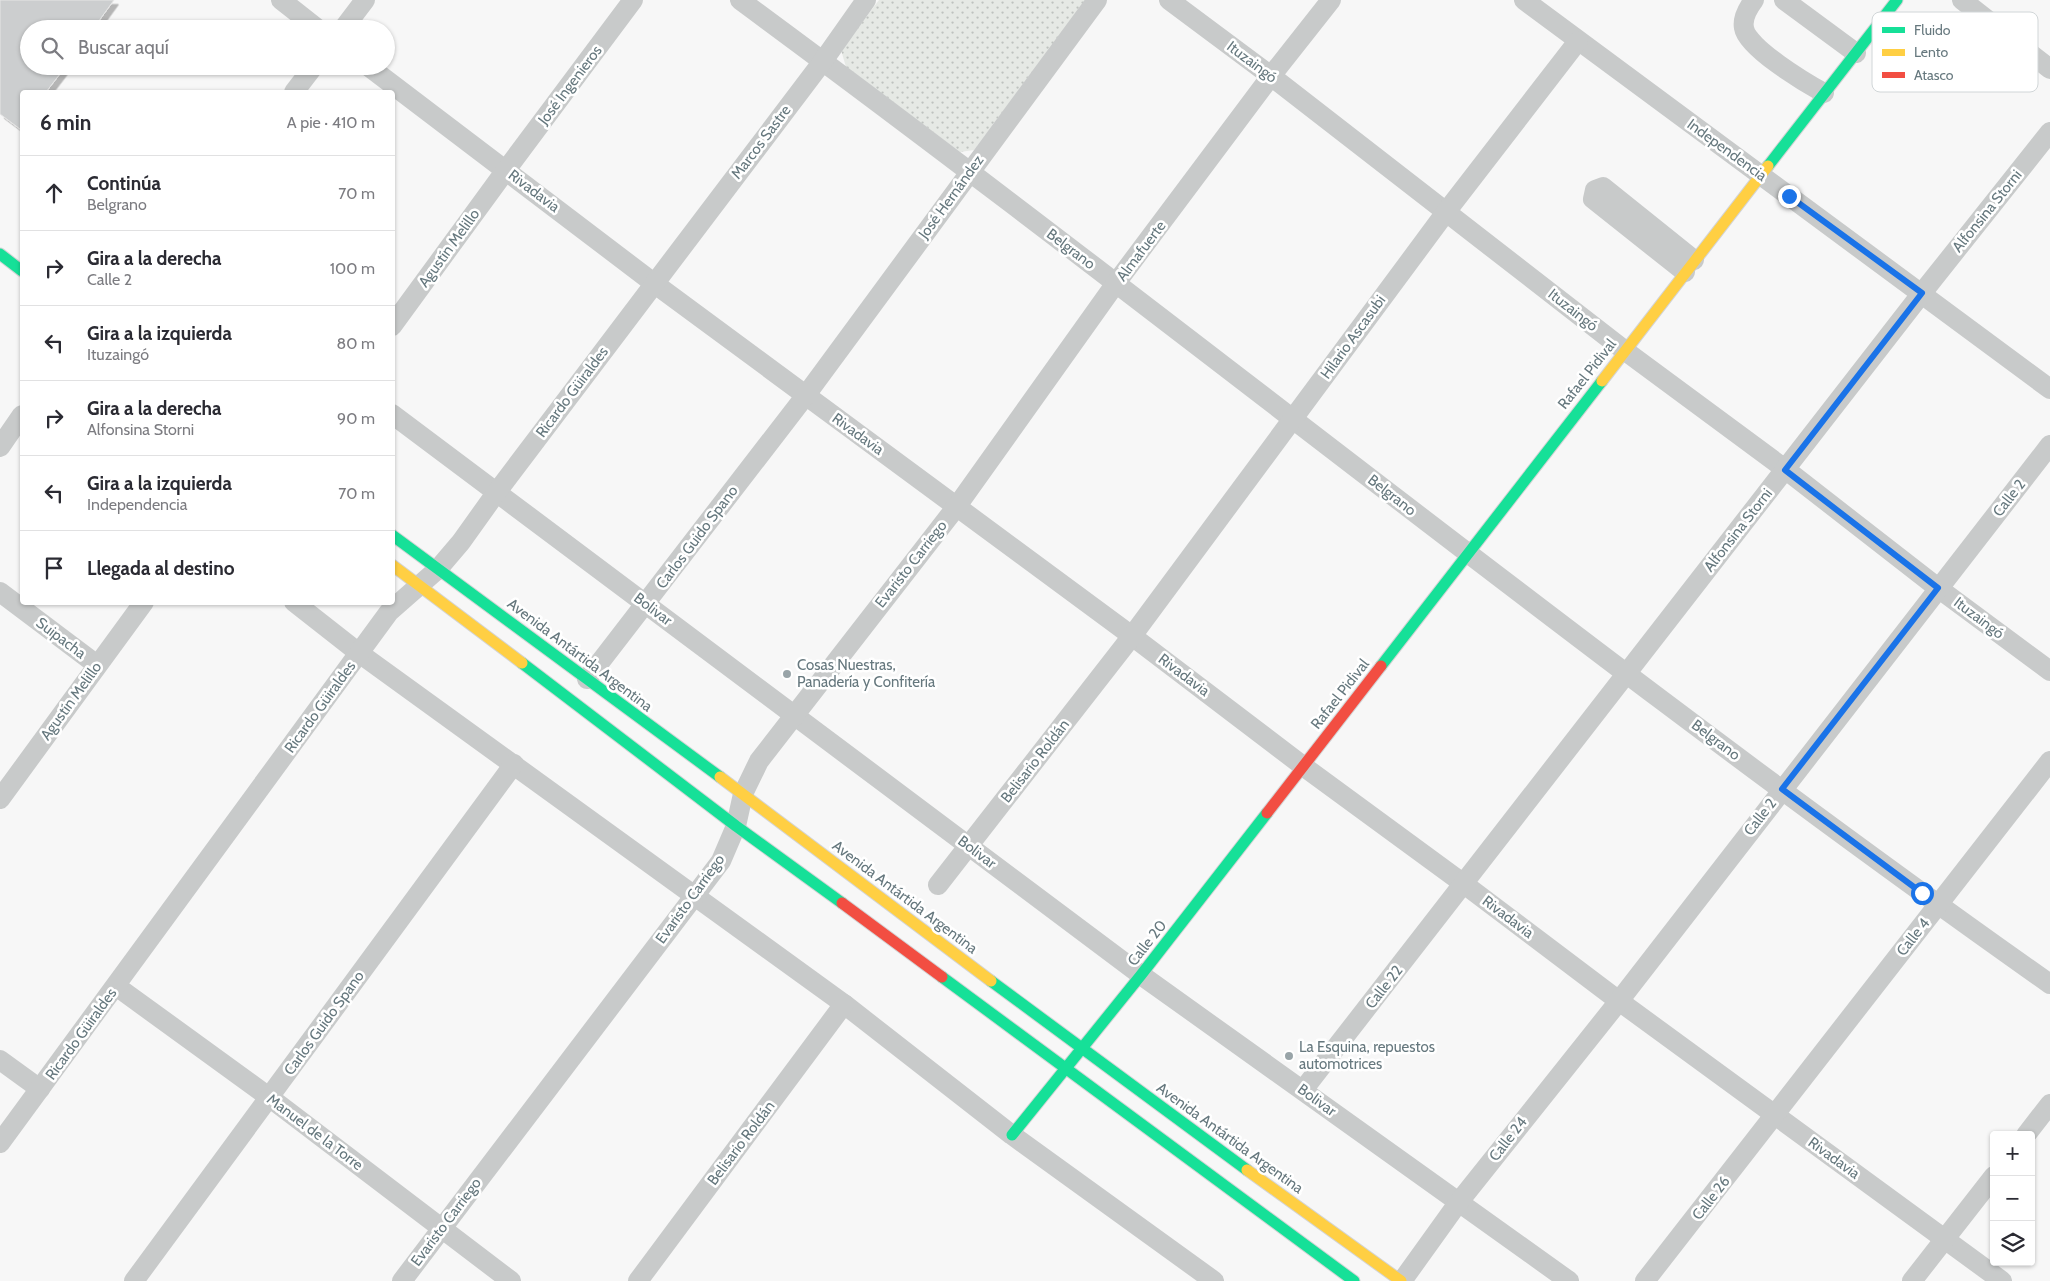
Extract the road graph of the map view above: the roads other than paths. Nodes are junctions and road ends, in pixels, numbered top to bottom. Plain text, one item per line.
1 (281, 0) edge
2 (364, 0) edge
3 (634, 0) edge
4 (740, 0) edge
5 (866, 0) edge
6 (1097, 0) edge
7 (1169, 0) edge
8 (1331, 0) edge
9 (1524, 0) edge
10 (1754, 0) edge
11 (1784, 0) edge
12 (1897, 0) edge
13 (1962, 0) edge
14 (1888, 12) edge
15 (1977, 12) edge
16 (307, 20) edge
17 (350, 20) edge
18 (1872, 32) edge
19 (1578, 41) junction
20 (1856, 53) junction
21 (2038, 60) edge
22 (823, 61) junction
23 (2050, 69) edge
24 (307, 75) edge
25 (380, 75) edge
26 (1271, 76) junction
27 (296, 90) edge
28 (1824, 93) junction
29 (2050, 132) edge
30 (506, 170) junction
31 (970, 171) junction
32 (1760, 175) junction
33 (1446, 212) junction
34 (0, 254) edge
35 (1690, 266) junction
36 (20, 269) edge
37 (1116, 283) junction
38 (654, 284) junction
39 (1922, 293) junction
40 (395, 322) edge
41 (1624, 350) junction
42 (2050, 389) edge
43 (806, 395) junction
44 (395, 416) edge
45 (20, 418) edge
46 (1293, 418) junction
47 (2050, 445) edge
48 (0, 447) edge
49 (1785, 470) junction
50 (496, 493) junction
51 (957, 506) junction
52 (395, 537) edge
53 (1467, 554) junction
54 (395, 567) edge
55 (438, 569) junction
56 (419, 585) junction
57 (1938, 588) junction
58 (0, 592) edge
59 (646, 604) junction
60 (142, 605) edge
61 (298, 605) edge
62 (1132, 636) junction
63 (359, 653) junction
64 (97, 665) junction
65 (2050, 672) edge
66 (1626, 673) junction
67 (587, 679) junction
68 (794, 714) junction
69 (2050, 760) edge
70 (514, 764) junction
71 (1303, 766) junction
72 (1782, 789) junction
73 (743, 794) junction
74 (0, 799) edge
75 (736, 826) junction
76 (969, 846) junction
77 (1464, 884) junction
78 (938, 885) dead end
79 (695, 896) junction
80 (1938, 905) junction
81 (1141, 976) junction
82 (2050, 984) edge
83 (116, 986) junction
84 (1618, 1001) junction
85 (844, 1004) junction
86 (1081, 1049) junction
87 (0, 1060) edge
88 (1066, 1067) junction
89 (40, 1089) junction
90 (1303, 1090) junction
91 (269, 1097) junction
92 (2050, 1104) edge
93 (1776, 1115) junction
94 (2029, 1131) edge
95 (1012, 1135) junction
96 (0, 1143) edge
97 (1990, 1181) edge
98 (1458, 1203) junction
99 (441, 1227) junction
100 (1945, 1240) junction
101 (134, 1281) edge
102 (402, 1281) edge
103 (511, 1281) edge
104 (638, 1281) edge
105 (1214, 1281) edge
106 (1354, 1281) edge
107 (1401, 1281) edge
108 (1569, 1281) edge
109 (1645, 1281) edge
110 (1912, 1281) edge
111 (2002, 1281) edge

1 - 16 street
2 - 17 street
3 - 30 street, José Ingenieros
4 - 22 street, Belgrano
5 - 22 street, Marcos Sastre
6 - 31 street, José Hernández
7 - 26 street, Ituzaingó
8 - 26 street, Almafuerte
9 - 19 street, Independencia
10 - 28 street
11 - 20 street
12 - 14 main road, Rafael Pidival
13 - 15 street
18 - 20 main road, Rafael Pidival
19 - 32 street, Independencia
19 - 33 street, Hilario Ascasubi
20 - 28 main road, Rafael Pidival
21 - 23 street
22 - 31 street, Belgrano
22 - 38 street, Marcos Sastre
24 - 27 street
25 - 30 street, Rivadavia
26 - 33 street, Ituzaingó
26 - 37 street, Almafuerte
28 - 32 main road, Rafael Pidival
29 - 39 street, Alfonsina Storni
30 - 38 street, Rivadavia
30 - 40 street, Agustín Melillo
31 - 37 street, Belgrano
31 - 43 street, José Hernández
32 - 35 main road, Rafael Pidival
32 - 39 street, Independencia
33 - 41 street, Ituzaingó
33 - 46 street, Hilario Ascasubi
34 - 36 main road
35 - 35 street
35 - 41 main road, Rafael Pidival
37 - 46 street, Belgrano
37 - 51 street, Almafuerte
38 - 43 street, Rivadavia
38 - 50 street, Ricardo Güiraldes
39 - 42 street, Independencia
39 - 49 street, Alfonsina Storni
41 - 49 street, Ituzaingó
41 - 53 main road, Rafael Pidival
43 - 51 street, Rivadavia
43 - 59 street, Carlos Guido Spano
44 - 50 street, Bolivar
45 - 48 street
46 - 53 street, Belgrano
46 - 62 street, Hilario Ascasubi
47 - 57 street, Calle 2
49 - 57 street, Ituzaingó
49 - 66 street, Alfonsina Storni
50 - 55 street, Ricardo Güiraldes
50 - 59 street, Bolivar
51 - 62 street, Rivadavia
51 - 68 street, Evaristo Carriego
52 - 55 main road, Avenida Antártida Argentina
53 - 66 street, Belgrano
53 - 71 main road, Rafael Pidival
54 - 56 main road
55 - 56 street, Ricardo Güiraldes
55 - 67 main road, Avenida Antártida Argentina
56 - 63 street, Ricardo Güiraldes
56 - 75 main road
57 - 65 street, Ituzaingó
57 - 72 street, Calle 2
58 - 64 street, Suipacha
59 - 67 street, Carlos Guido Spano
59 - 68 street, Bolivar
60 - 64 street, Agustín Melillo
61 - 63 street
62 - 71 street, Rivadavia
62 - 76 street, Belisario Roldán
63 - 70 street
63 - 83 street, Ricardo Güiraldes
64 - 74 street, Agustín Melillo
66 - 72 street, Belgrano
66 - 77 street, Alfonsina Storni
67 - 73 main road, Avenida Antártida Argentina
68 - 73 street, Evaristo Carriego
68 - 76 street, Bolivar
69 - 80 street, Calle 4
70 - 79 street
70 - 91 street, Carlos Guido Spano
71 - 77 street, Rivadavia
71 - 81 main road, Calle 20
72 - 80 street, Belgrano
72 - 84 street, Calle 2
73 - 75 street, Evaristo Carriego
73 - 86 main road, Avenida Antártida Argentina
75 - 79 street, Evaristo Carriego
75 - 88 main road
76 - 78 street, Belisario Roldán
76 - 81 street, Bolivar
77 - 84 street, Rivadavia
77 - 90 street, Calle 22
79 - 85 street
79 - 99 street, Evaristo Carriego
80 - 82 street, Belgrano
80 - 93 street, Calle 4
81 - 86 main road, Calle 20
81 - 90 street, Bolivar
83 - 89 street, Ricardo Güiraldes
83 - 91 street, Manuel de la Torre
84 - 93 street, Rivadavia
84 - 98 street, Calle 24
85 - 95 street
85 - 104 street, Belisario Roldán
86 - 88 main road, Calle 20
86 - 107 main road, Avenida Antártida Argentina
87 - 89 street
88 - 95 main road, Calle 20
88 - 106 main road
89 - 96 street, Ricardo Güiraldes
90 - 98 street, Bolivar
91 - 99 street, Manuel de la Torre
91 - 101 street, Carlos Guido Spano
92 - 94 street
93 - 100 street, Rivadavia
93 - 109 street, Calle 26
95 - 105 street
97 - 100 street
98 - 107 street, Calle 24
98 - 108 street, Bolivar
99 - 102 street, Evaristo Carriego
99 - 103 street, Manuel de la Torre
100 - 110 street
100 - 111 street, Rivadavia

